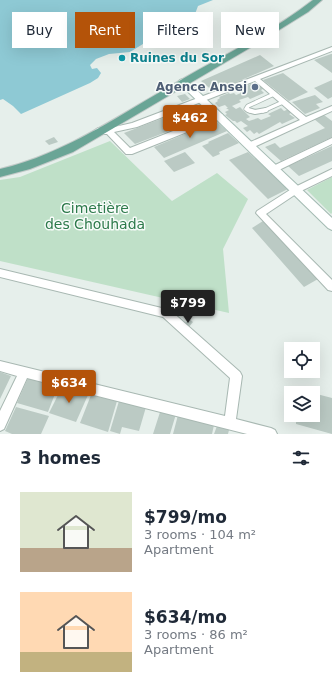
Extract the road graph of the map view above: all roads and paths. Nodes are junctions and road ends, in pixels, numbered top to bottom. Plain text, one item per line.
1 (318, 0) edge
2 (332, 49) edge
3 (255, 78) junction
4 (183, 82) junction
5 (274, 94) junction
6 (201, 99) junction
7 (283, 102) junction
8 (332, 108) edge
9 (219, 116) junction
10 (305, 120) junction
11 (110, 131) junction
12 (98, 132) junction
13 (332, 141) edge
14 (249, 146) junction
15 (274, 169) junction
16 (332, 172) edge
17 (0, 173) edge
18 (296, 190) junction
19 (332, 225) edge
20 (0, 273) edge
21 (332, 287) edge
22 (0, 366) edge
23 (24, 372) junction
24 (230, 423) junction
25 (0, 425) edge
26 (255, 432) edge
27 (271, 434) edge

1 - 4 main road
2 - 3 street
3 - 5 street
3 - 6 street
4 - 6 main road
4 - 12 main road
5 - 7 street
5 - 7 lane
6 - 9 main road
6 - 11 street
7 - 10 street
8 - 10 street
9 - 11 street
9 - 14 main road
10 - 14 street
11 - 12 street
12 - 17 main road
13 - 15 street
14 - 15 main road
15 - 18 main road
16 - 18 street
18 - 19 main road
18 - 21 street
20 - 24 street
22 - 23 street
23 - 24 street
23 - 25 street
24 - 26 street
26 - 27 street

